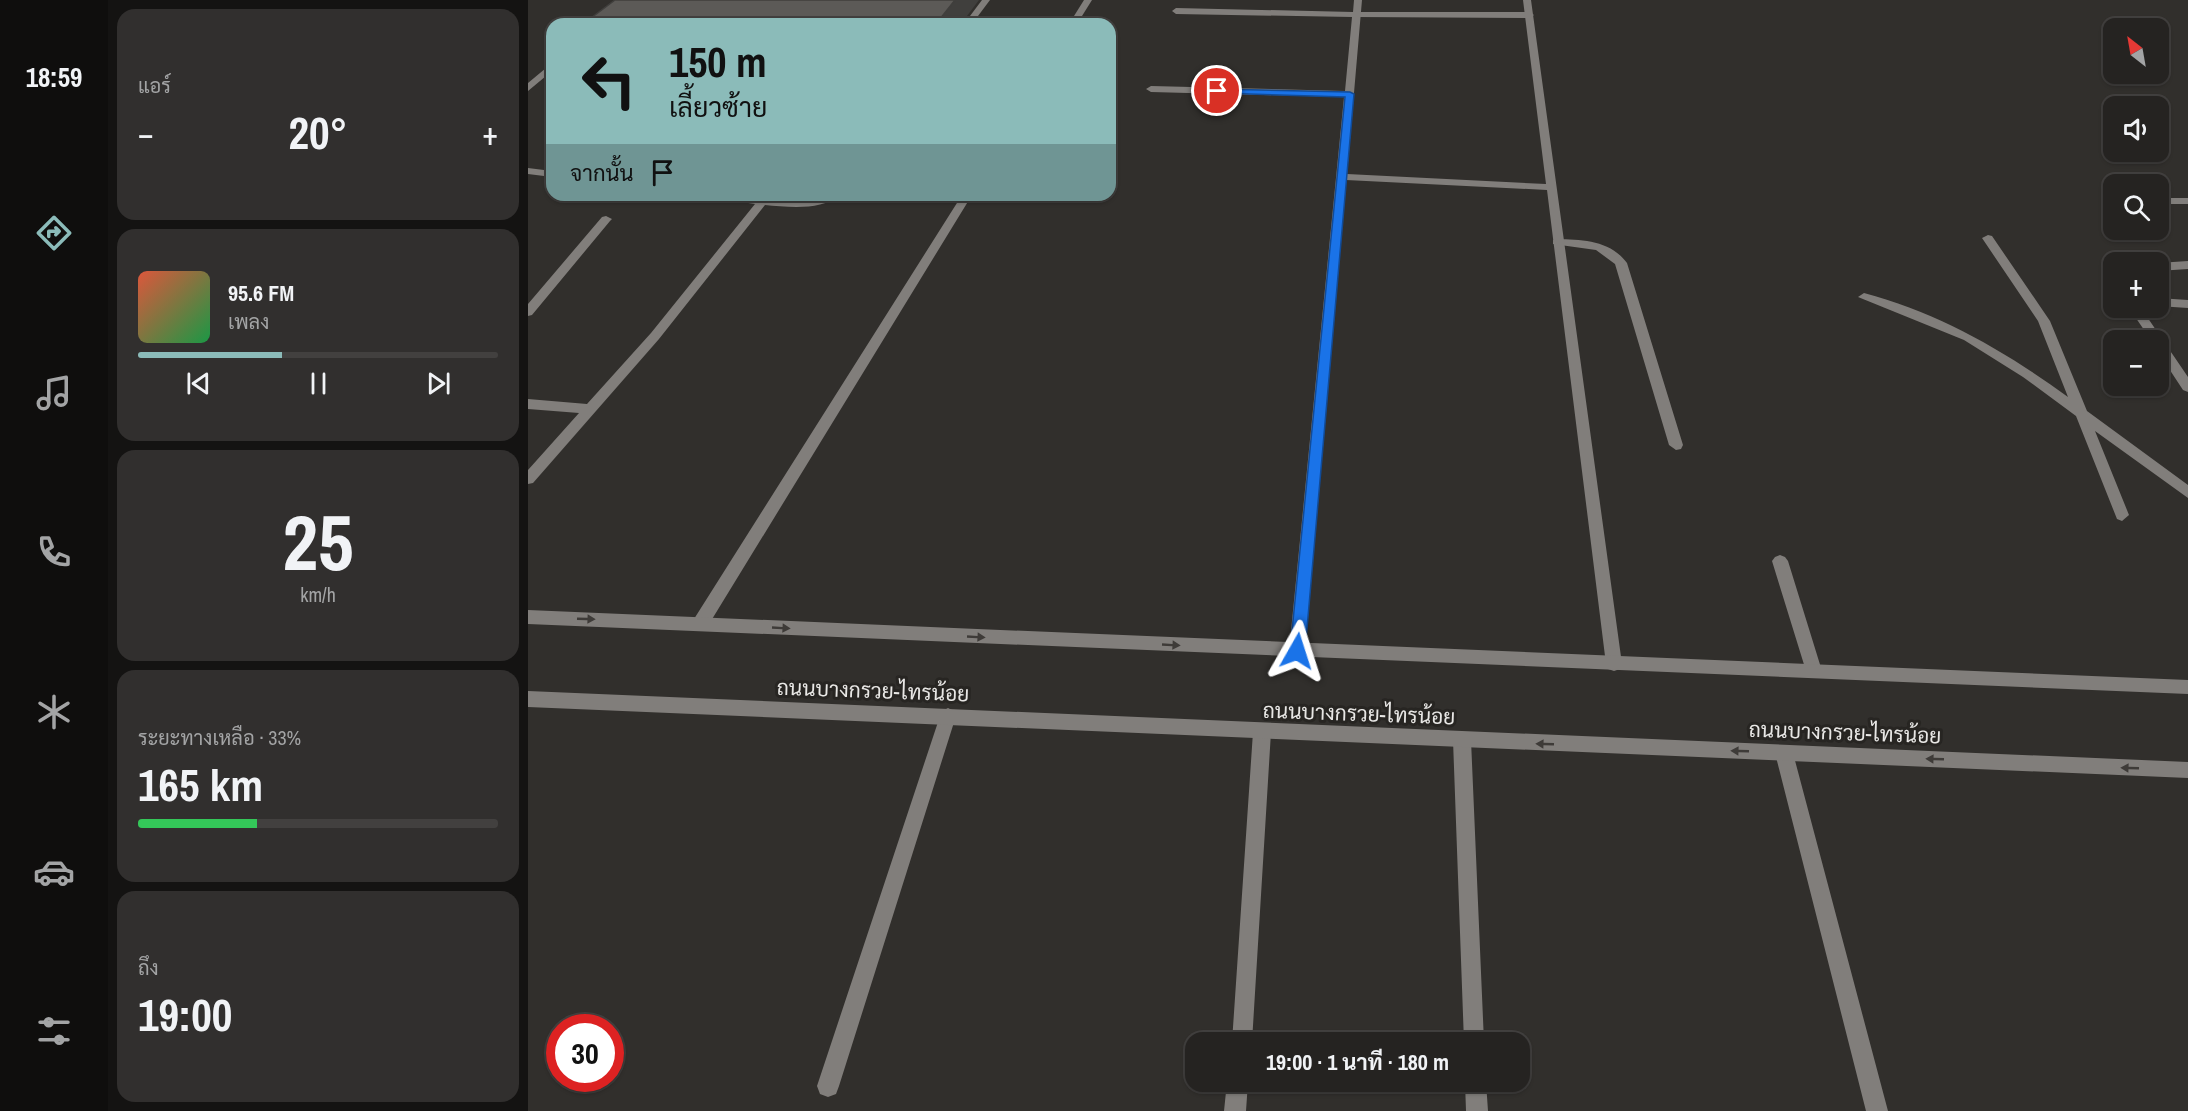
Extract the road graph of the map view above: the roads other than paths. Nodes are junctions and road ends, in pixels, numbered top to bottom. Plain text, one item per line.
1 (986, 0) edge
2 (1088, 0) edge
3 (1358, 0) edge
4 (1527, 0) edge
5 (1176, 12) dead end
6 (1357, 15) junction
7 (1530, 15) junction
8 (972, 18) edge
9 (1077, 18) edge
10 (546, 72) edge
11 (528, 88) edge
12 (1151, 89) dead end
13 (1350, 94) junction
14 (528, 171) edge
15 (546, 173) edge
16 (1343, 177) junction
17 (1550, 187) junction
18 (763, 201) joint
19 (816, 201) edge
20 (963, 201) edge
21 (2169, 201) edge
22 (2188, 201) edge
23 (606, 219) dead end
24 (1988, 238) dead end
25 (1557, 242) junction
26 (2188, 266) edge
27 (2169, 267) edge
28 (1864, 297) dead end
29 (2169, 303) edge
30 (2188, 304) edge
31 (528, 312) edge
32 (2169, 358) edge
33 (2188, 387) edge
34 (528, 404) edge
35 (590, 409) junction
36 (2083, 415) junction
37 (1676, 445) dead end
38 (528, 479) edge
39 (2188, 493) edge
40 (2122, 515) dead end
41 (1780, 561) dead end
42 (528, 617) edge
43 (700, 624) junction
44 (1297, 651) junction
45 (1614, 664) junction
46 (1814, 671) junction
47 (2188, 687) edge
48 (528, 699) edge
49 (948, 716) junction
50 (1262, 732) junction
51 (1462, 740) junction
52 (1784, 753) junction
53 (2188, 770) edge
54 (1243, 1032) edge
55 (1474, 1032) edge
56 (828, 1086) dead end
57 (1237, 1092) edge
58 (1476, 1092) edge
59 (1235, 1111) edge
60 (1477, 1111) edge
61 (1877, 1111) edge

1 - 8 street
2 - 9 street
3 - 6 street
4 - 7 street
5 - 6 street
6 - 7 street
6 - 13 street
7 - 17 street
10 - 11 street
12 - 13 street
13 - 16 street
14 - 15 street
16 - 17 street
16 - 44 street
17 - 25 street
18 - 19 street
18 - 35 street
20 - 43 street
21 - 22 street
23 - 31 street
24 - 36 street
25 - 37 street
25 - 45 street
26 - 27 street
28 - 36 street
29 - 30 street
32 - 33 street
34 - 35 street
35 - 38 street
36 - 39 street
36 - 40 street
41 - 46 street
42 -> 43 street
43 -> 44 street
44 - 45 street
45 - 46 street
46 - 47 street
48 - 49 street, ถนนบางกรวย-ไทรน้อย
49 - 50 street, ถนนบางกรวย-ไทรน้อย
49 - 56 street
50 - 51 street, ถนนบางกรวย-ไทรน้อย
50 - 54 street
52 -> 51 street, ถนนบางกรวย-ไทรน้อย
51 - 55 street
53 -> 52 street, ถนนบางกรวย-ไทรน้อย
52 - 61 street
57 - 59 street
58 - 60 street

